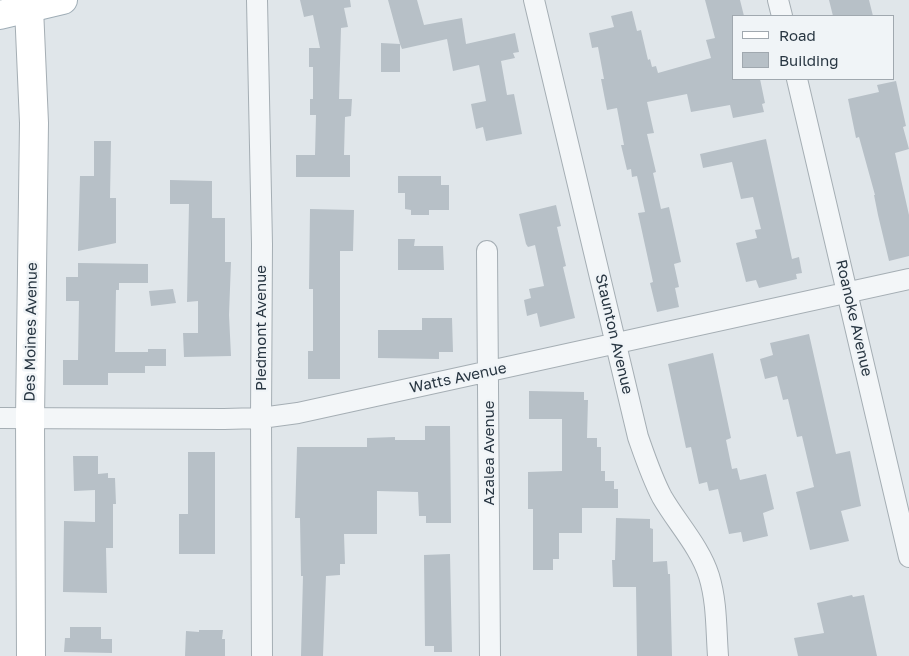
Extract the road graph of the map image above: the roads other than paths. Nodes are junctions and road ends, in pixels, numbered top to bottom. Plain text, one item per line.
1 (63, 0) edge
2 (257, 0) edge
3 (534, 0) edge
4 (778, 0) edge
5 (29, 8) junction
6 (0, 15) edge
7 (782, 15) edge
8 (797, 80) edge
9 (487, 251) dead end
10 (909, 279) edge
11 (848, 292) junction
12 (616, 343) junction
13 (489, 371) junction
14 (0, 418) edge
15 (30, 418) junction
16 (261, 418) junction
17 (909, 558) edge
18 (31, 656) edge
19 (262, 656) edge
20 (490, 656) edge
21 (718, 656) edge

1 - 5 street
2 - 16 street, Piedmont Avenue
3 - 12 street, Staunton Avenue
4 - 7 street
5 - 6 street
5 - 15 street, Des Moines Avenue
8 - 11 street, Roanoke Avenue
9 - 13 street, Azalea Avenue
10 - 11 street, Watts Avenue
11 - 12 street, Watts Avenue
11 - 17 street, Roanoke Avenue
12 - 13 street, Watts Avenue
12 - 21 street, Staunton Avenue
13 - 16 street, Watts Avenue
13 - 20 street, Azalea Avenue
14 - 15 street, Watts Avenue
15 - 16 street, Watts Avenue
15 - 18 street, Des Moines Avenue
16 - 19 street, Piedmont Avenue

